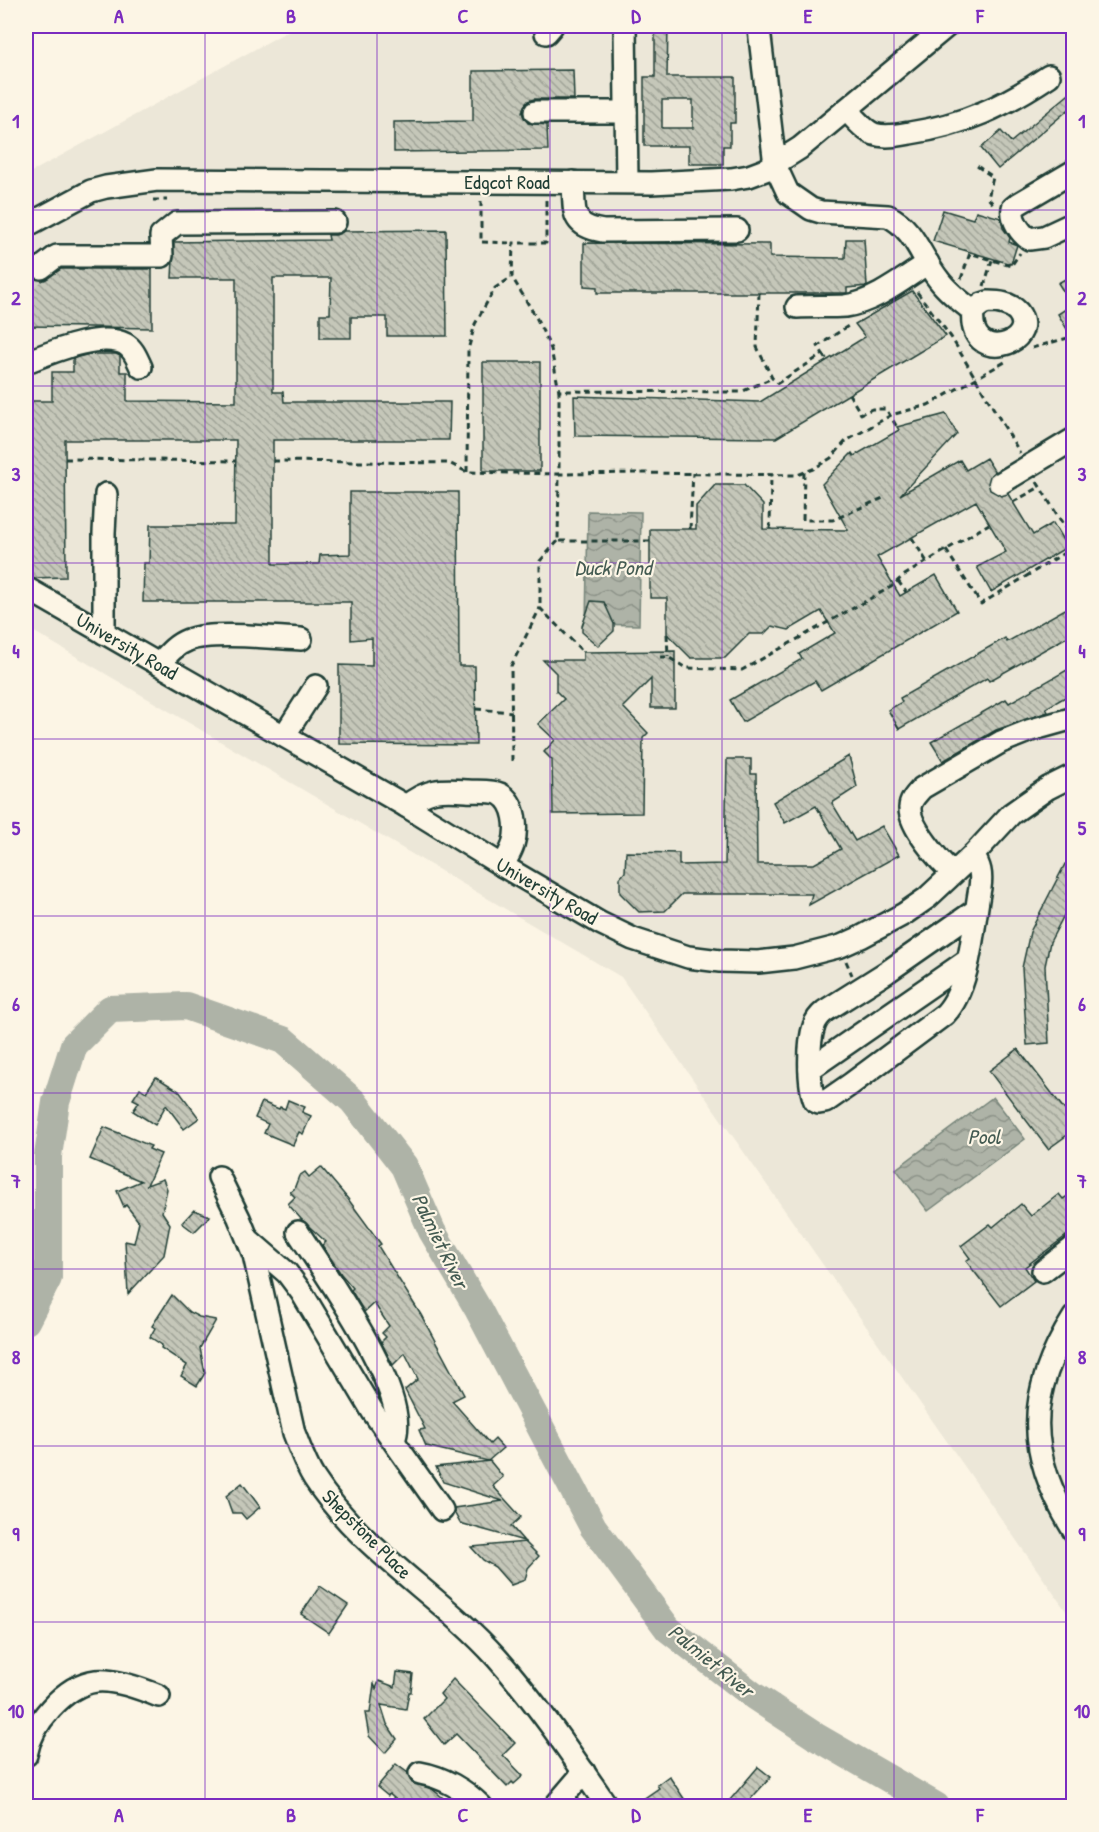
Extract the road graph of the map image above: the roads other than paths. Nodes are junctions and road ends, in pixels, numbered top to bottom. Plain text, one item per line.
1 (625, 26) edge
2 (947, 26) edge
3 (759, 29) dead end
4 (1049, 76) dead end
5 (846, 110) junction
6 (535, 112) dead end
7 (626, 112) junction
8 (775, 165) junction
9 (1074, 171) edge
10 (573, 182) junction
11 (627, 182) junction
12 (335, 222) dead end
13 (1074, 223) edge
14 (26, 226) edge
15 (737, 230) dead end
16 (928, 263) junction
17 (41, 268) tunnel mouth
18 (797, 307) dead end
19 (976, 309) road end
20 (26, 362) edge
21 (141, 367) dead end
22 (1074, 440) edge
23 (1001, 483) dead end
24 (106, 495) dead end
25 (26, 588) edge
26 (104, 633) junction
27 (301, 639) dead end
28 (159, 664) junction
29 (315, 686) dead end
30 (1074, 718) edge
31 (284, 736) junction
32 (1074, 775) edge
33 (406, 806) junction
34 (973, 855) junction
35 (503, 866) junction
36 (953, 873) junction
37 (976, 910) junction
38 (968, 960) junction
39 (810, 1069) junction
40 (219, 1177) dead end
41 (298, 1232) dead end
42 (249, 1239) junction
43 (1074, 1247) edge
44 (1043, 1270) dead end
45 (1074, 1317) edge
46 (394, 1440) junction
47 (442, 1510) dead end
48 (1074, 1531) edge
49 (159, 1696) dead end
50 (26, 1755) edge
51 (584, 1772) junction
52 (420, 1773) dead end
53 (481, 1806) edge
54 (555, 1806) edge
55 (607, 1806) edge

1 - 7 street
2 - 5 street, Edgcot Road
3 - 8 street
4 - 5 street
5 - 8 street, Edgcot Road
6 - 7 street
7 - 11 street
8 - 11 street, Edgcot Road
8 - 16 street
9 - 13 street
10 - 11 street, Edgcot Road
10 - 14 street, Edgcot Road
10 - 15 street
12 - 17 street
16 - 18 street
16 - 19 street
20 - 21 street
22 - 23 street, bridge
24 - 26 street
25 - 26 street, University Road
26 - 28 street, University Road
27 - 28 street
28 - 31 street, University Road
29 - 31 street
30 - 36 street
31 - 33 street, University Road
32 - 34 street, University Road
33 - 35 street, University Road
33 - 35 street
34 - 36 street, University Road
34 - 37 street
35 - 36 street, University Road
37 - 38 street
37 - 39 street
38 - 39 street
38 - 39 street
40 - 42 street, Shepstone Place
41 - 46 street
42 - 46 street
42 - 51 street, Shepstone Place
43 - 44 street
45 - 48 street
46 - 47 street
49 - 50 street
51 - 54 street
51 - 55 street, Shepstone Place
52 - 53 street

